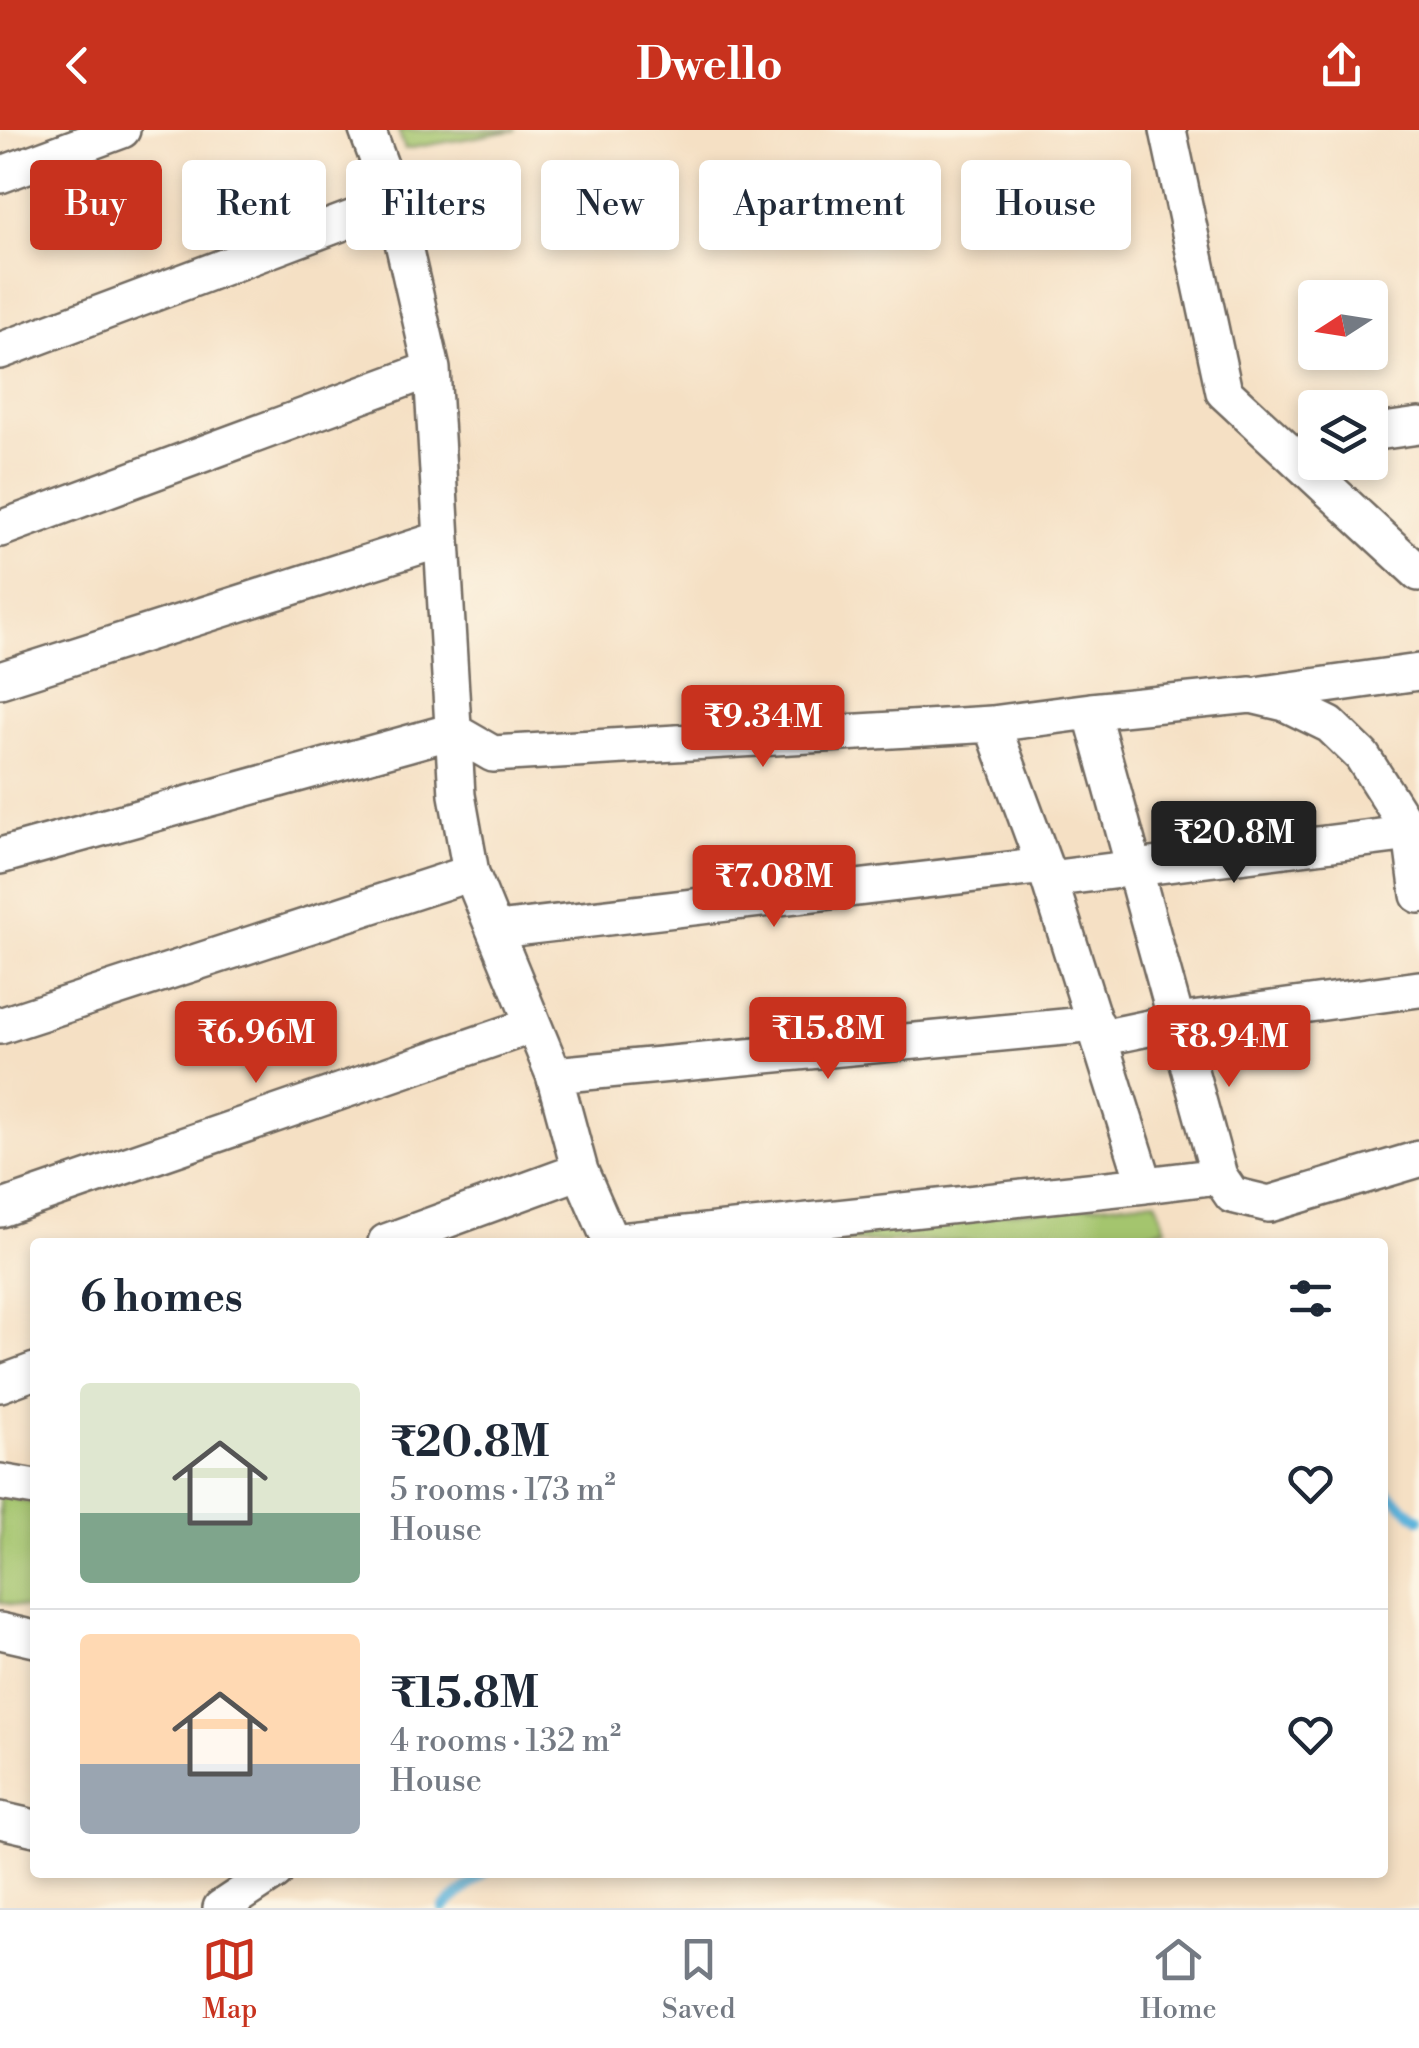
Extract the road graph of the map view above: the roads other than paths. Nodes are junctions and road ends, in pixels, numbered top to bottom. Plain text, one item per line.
1 (122, 130) edge
2 (367, 130) edge
3 (1168, 130) edge
4 (378, 160) edge
5 (0, 175) edge
6 (346, 220) edge
7 (405, 250) edge
8 (0, 351) edge
9 (432, 369) junction
10 (1419, 426) edge
11 (1388, 430) edge
12 (1298, 443) edge
13 (1333, 480) edge
14 (0, 530) edge
15 (439, 540) junction
16 (1419, 572) edge
17 (1419, 672) edge
18 (0, 680) edge
19 (1251, 695) junction
20 (1091, 711) junction
21 (992, 724) junction
22 (454, 731) junction
23 (1411, 832) junction
24 (0, 856) edge
25 (1134, 865) junction
26 (471, 873) junction
27 (1046, 873) junction
28 (1419, 895) edge
29 (497, 930) junction
30 (1419, 989) edge
31 (1177, 1022) junction
32 (533, 1025) junction
33 (0, 1026) edge
34 (1098, 1031) junction
35 (554, 1075) junction
36 (1419, 1160) edge
37 (580, 1171) junction
38 (1220, 1176) junction
39 (1145, 1185) junction
40 (0, 1210) edge
41 (397, 1238) edge
42 (609, 1238) edge
43 (648, 1238) edge
44 (30, 1373) edge
45 (0, 1384) edge
46 (0, 1482) edge
47 (30, 1487) edge
48 (0, 1631) edge
49 (30, 1638) edge
50 (0, 1820) edge
51 (30, 1827) edge
52 (267, 1878) edge
53 (220, 1908) edge

1 - 5 street
2 - 4 street
3 - 12 street
6 - 8 street
7 - 9 street
9 - 14 street
9 - 15 street
10 - 11 street
13 - 16 street
15 - 18 street
15 - 22 street
17 - 19 street
19 - 20 street
19 - 23 street
20 - 21 street
20 - 25 street
21 - 22 street
21 - 27 street
22 - 24 street
22 - 26 street
23 - 25 street
23 - 28 street
25 - 27 street
25 - 31 street
26 - 29 street
26 - 33 street
27 - 29 street
27 - 34 street
29 - 32 street
30 - 31 street
31 - 34 street
31 - 38 street
32 - 35 street
32 - 40 street
34 - 35 street
34 - 39 street
35 - 37 street
36 - 38 street
37 - 41 street
37 - 42 street
38 - 39 street
39 - 43 street
44 - 45 street
46 - 47 street
48 - 49 street
50 - 51 street
52 - 53 street

